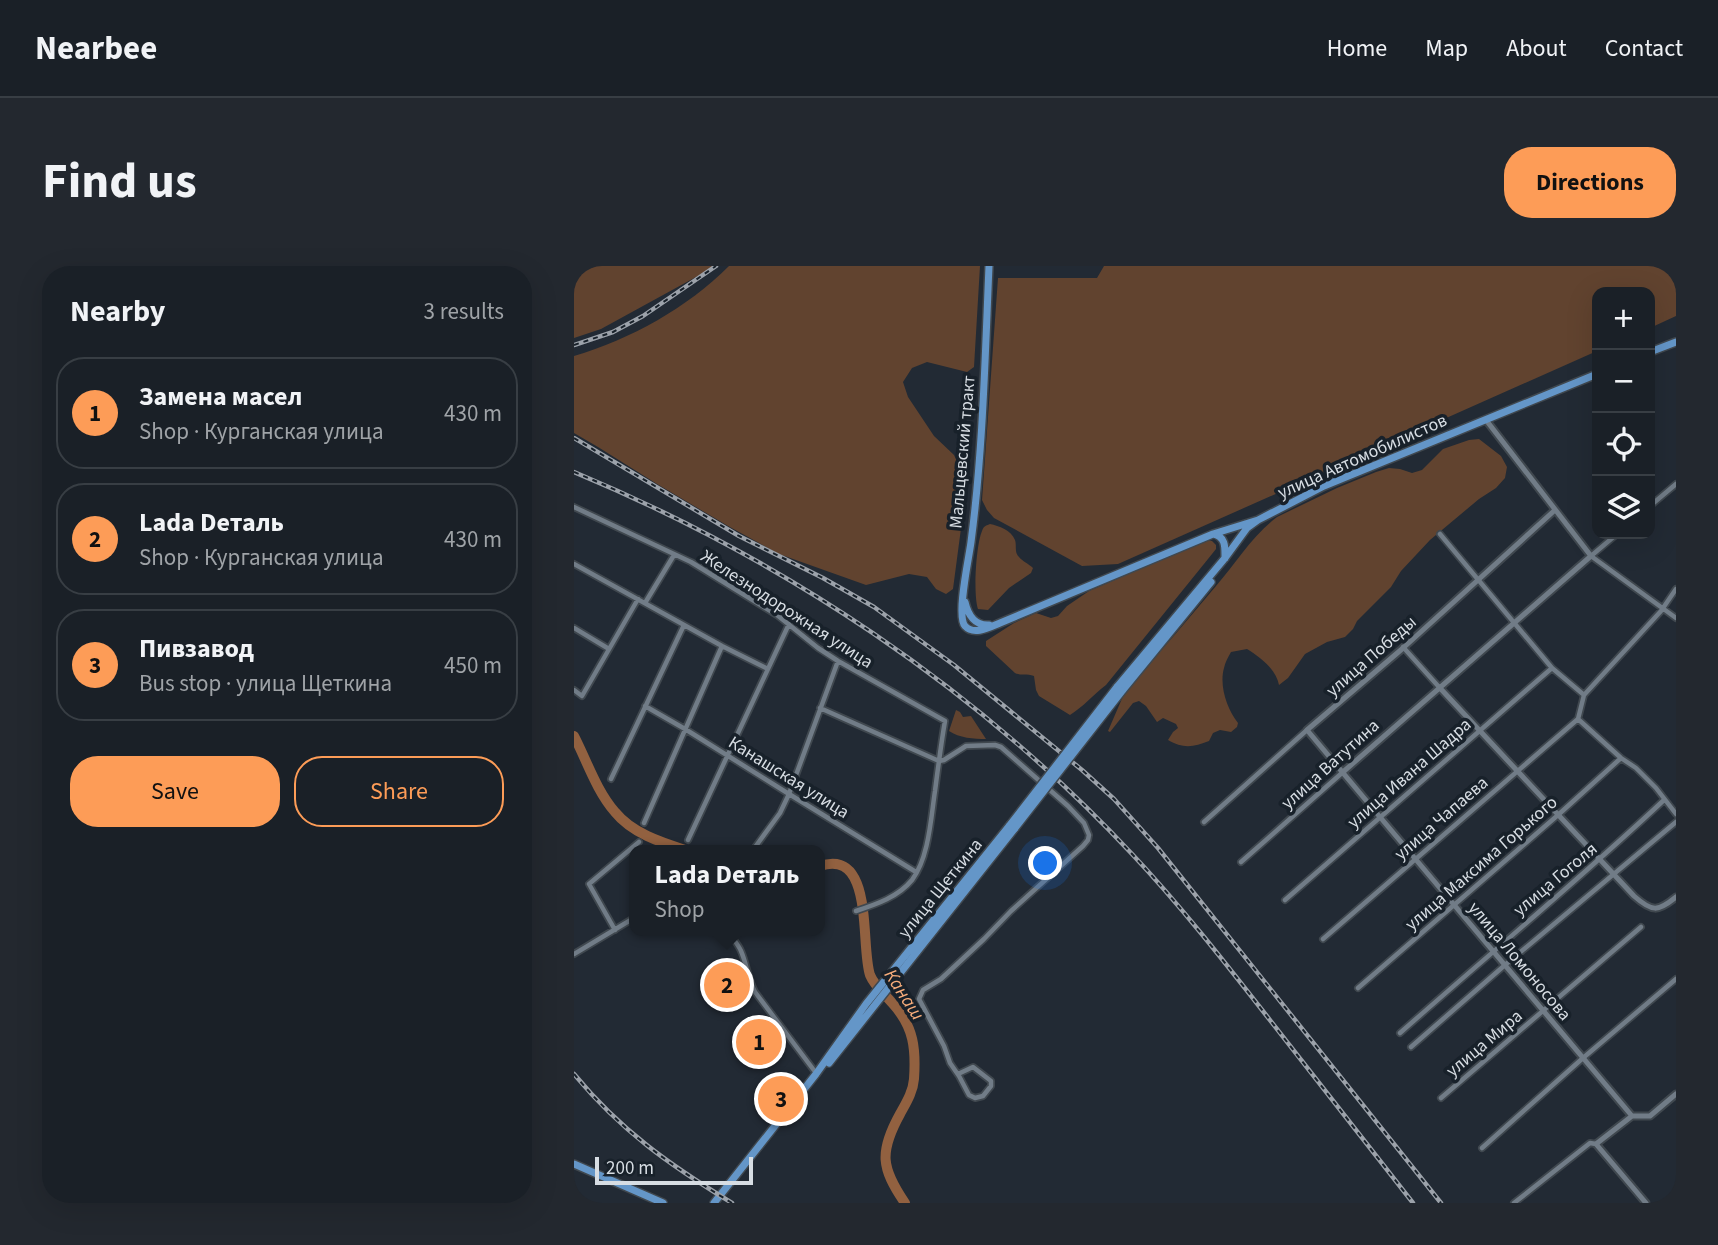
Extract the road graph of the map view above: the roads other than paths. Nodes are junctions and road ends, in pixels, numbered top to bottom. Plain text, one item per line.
1 (989, 266) edge
2 (1676, 342) edge
3 (1655, 350) edge
4 (1592, 376) edge
5 (1486, 419) junction
6 (1676, 484) edge
7 (1655, 502) edge
8 (574, 506) edge
9 (1555, 510) junction
10 (1258, 520) junction
11 (1213, 534) junction
12 (1440, 534) dead end
13 (1611, 539) edge
14 (674, 555) junction
15 (1591, 556) junction
16 (1225, 558) junction
17 (574, 564) edge
18 (1478, 579) junction
19 (1676, 589) edge
20 (638, 599) junction
21 (645, 603) junction
22 (1663, 608) junction
23 (1676, 618) edge
24 (1513, 622) junction
25 (789, 624) junction
26 (684, 625) junction
27 (574, 628) edge
28 (722, 646) junction
29 (1403, 647) junction
30 (610, 649) junction
31 (838, 661) junction
32 (1552, 668) junction
33 (768, 669) junction
34 (1438, 687) junction
35 (1119, 689) junction
36 (574, 690) edge
37 (1584, 695) junction
38 (645, 706) junction
39 (820, 708) junction
40 (1578, 719) junction
41 (685, 729) junction
42 (1307, 730) junction
43 (1479, 731) junction
44 (727, 755) junction
45 (1621, 758) junction
46 (939, 761) junction
47 (1517, 771) junction
48 (1343, 772) junction
49 (611, 779) dead end
50 (789, 794) junction
51 (1664, 800) junction
52 (1676, 814) edge
53 (1558, 815) junction
54 (1380, 817) junction
55 (1204, 822) dead end
56 (1676, 822) edge
57 (644, 823) dead end
58 (1013, 827) junction
59 (688, 840) dead end
60 (639, 842) dead end
61 (635, 845) edge
62 (757, 845) edge
63 (629, 850) edge
64 (1415, 859) junction
65 (1600, 860) junction
66 (1241, 862) dead end
67 (917, 872) junction
68 (1613, 874) junction
69 (1676, 897) edge
70 (1284, 900) dead end
71 (1454, 905) junction
72 (856, 911) dead end
73 (629, 921) edge
74 (1641, 927) dead end
75 (615, 930) junction
76 (731, 936) edge
77 (1323, 939) dead end
78 (1493, 951) junction
79 (574, 954) edge
80 (1505, 965) junction
81 (1676, 979) edge
82 (1358, 988) dead end
83 (869, 1007) junction
84 (1544, 1011) junction
85 (1400, 1032) dead end
86 (1410, 1047) dead end
87 (1583, 1058) junction
88 (816, 1074) junction
89 (958, 1074) junction
90 (1676, 1094) edge
91 (1441, 1098) dead end
92 (1632, 1116) junction
93 (1596, 1144) junction
94 (1482, 1148) dead end
95 (574, 1164) edge
96 (663, 1203) edge
97 (715, 1203) edge
98 (1514, 1203) edge
99 (1646, 1203) edge

1 - 11 main road, Мальцевский тракт
2 - 3 main road
4 - 5 main road, улица Автомобилистов
5 - 9 street
5 - 10 main road, улица Автомобилистов
6 - 7 street
8 - 14 street, Железнодорожная улица
9 - 15 street
9 - 18 street, улица Победы
10 - 11 main road
10 - 16 main road, улица Автомобилистов
10 - 35 main road
11 - 16 main road
12 - 18 street
13 - 15 street
14 - 21 street
14 - 25 street, Железнодорожная улица
15 - 22 street
15 - 24 street, улица Ватутина
16 - 35 main road, улица Автомобилистов
17 - 20 street
18 - 24 street
18 - 29 street, улица Победы
19 - 22 street
20 - 21 street
20 - 30 street
21 - 26 street
22 - 23 street
22 - 37 street
24 - 32 street
24 - 34 street, улица Ватутина
25 - 31 street, Железнодорожная улица
25 - 33 street
26 - 28 street
26 - 38 street
27 - 30 street
28 - 33 street
28 - 41 street
29 - 34 street
29 - 42 street, улица Победы
30 - 36 street
31 - 39 street
31 - 46 street, Железнодорожная улица
32 - 37 street
32 - 43 street, улица Ивана Шадра
33 - 44 street
34 - 43 street
34 - 48 street, улица Ватутина
35 - 58 main road, bridge
37 - 40 street
38 - 41 street, Канашская улица
38 - 49 street
39 - 46 street
39 - 50 street
40 - 45 street
40 - 47 street, улица Чапаева
41 - 44 street, Канашская улица
41 - 57 street
42 - 48 street, улица Ломоносова
42 - 55 street, улица Победы
43 - 47 street
43 - 54 street, улица Ивана Шадра
44 - 50 street, Канашская улица
44 - 59 street
45 - 51 street
45 - 53 street, улица Максима Горького
46 - 67 street
46 - 89 street
47 - 53 street
47 - 64 street, улица Чапаева
48 - 54 street, улица Ломоносова
48 - 66 street, улица Ватутина
50 - 62 street
50 - 67 street, Канашская улица
51 - 52 street
51 - 65 street, улица Гоголя
53 - 65 street
53 - 71 street, улица Максима Горького
54 - 64 street, улица Ломоносова
54 - 70 street, улица Ивана Шадра
56 - 68 street, улица Гоголя
58 - 83 main road, улица Щеткина
58 - 83 main road
60 - 61 street
63 - 75 street
64 - 71 street, улица Ломоносова
64 - 77 street, улица Чапаева
65 - 68 street
65 - 78 street, улица Гоголя
67 - 72 street
68 - 69 street
68 - 80 street, улица Гоголя
71 - 78 street, улица Ломоносова
71 - 82 street, улица Максима Горького
73 - 75 street
74 - 84 street, улица Мира
75 - 79 street
76 - 88 street
78 - 80 street, улица Ломоносова
78 - 85 street, улица Гоголя
80 - 84 street, улица Ломоносова
80 - 86 street, улица Гоголя
81 - 87 street
83 - 88 main road, улица Щеткина
84 - 87 street, улица Ломоносова
84 - 91 street, улица Мира
87 - 92 street, улица Ломоносова
87 - 94 street
88 - 97 main road, улица Щеткина
89 - 89 street
90 - 92 street
92 - 93 street
93 - 98 street
93 - 99 street
95 - 96 main road

